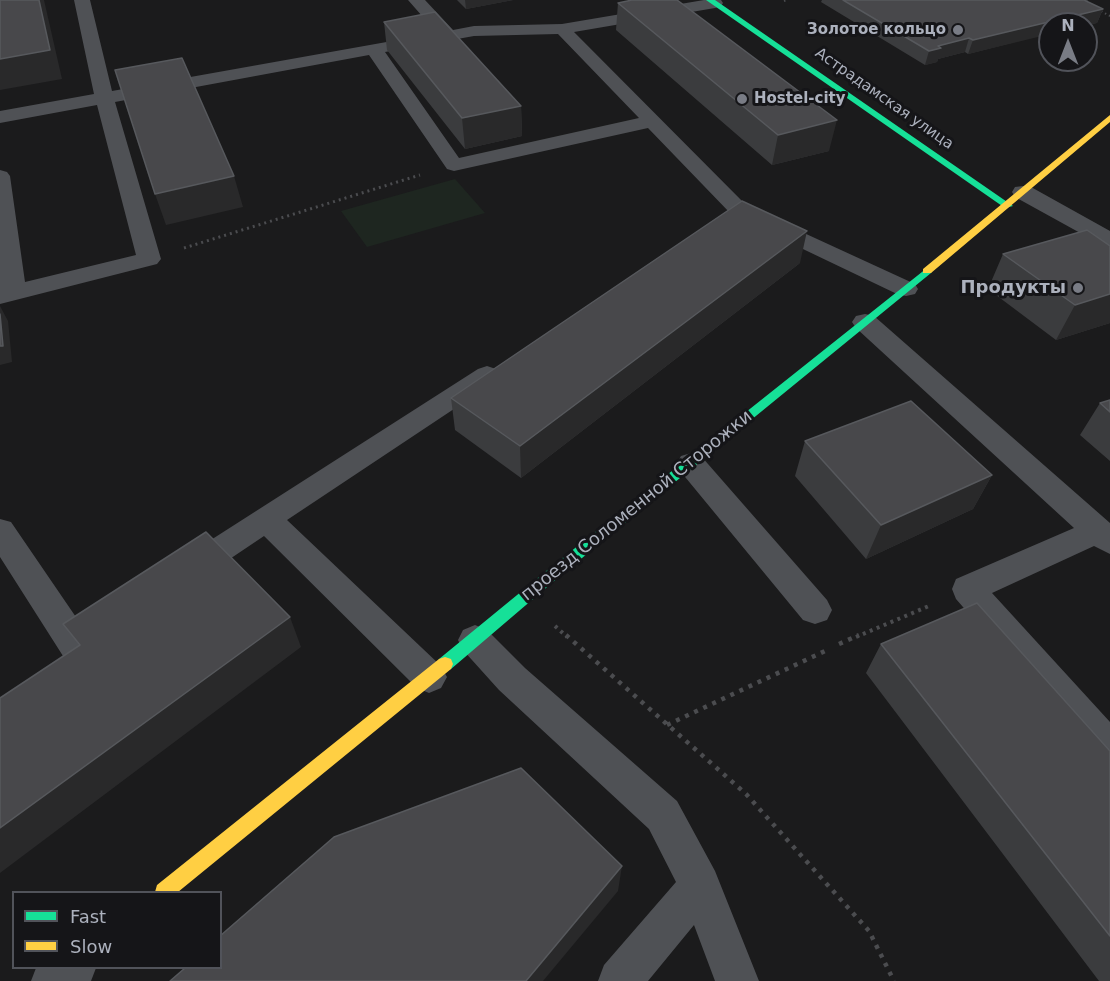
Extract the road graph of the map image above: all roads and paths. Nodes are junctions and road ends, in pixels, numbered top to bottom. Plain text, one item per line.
1 (82, 0) edge
2 (416, 0) edge
3 (713, 2) edge
4 (1091, 5) edge
5 (1110, 16) edge
6 (562, 28) junction
7 (448, 36) junction
8 (374, 49) junction
9 (104, 98) junction
10 (0, 117) edge
11 (1110, 117) edge
12 (651, 121) junction
13 (454, 165) junction
14 (0, 176) edge
15 (1016, 199) junction
16 (1110, 240) edge
17 (149, 260) junction
18 (906, 289) junction
19 (7, 294) edge
20 (866, 322) junction
21 (503, 364) edge
22 (691, 464) junction
23 (266, 519) junction
24 (0, 531) edge
25 (1104, 536) edge
26 (161, 589) edge
27 (968, 589) junction
28 (522, 597) junction
29 (132, 607) edge
30 (815, 610) dead end
31 (475, 640) junction
32 (429, 677) junction
33 (667, 725) junction
34 (1110, 749) edge
35 (700, 886) junction
36 (165, 891) edge
37 (71, 969) edge
38 (55, 981) edge
39 (620, 981) edge
40 (737, 981) edge
41 (894, 981) edge

1 - 9 lane
2 - 7 lane
3 - 6 lane
3 - 15 street, Астрадамская улица
4 - 5 path
6 - 7 lane
6 - 12 lane
7 - 8 lane
8 - 9 lane
8 - 13 lane
9 - 10 lane
9 - 17 lane
11 - 15 street, проезд Соломенной Сторожки
12 - 13 lane
12 - 18 lane
13 - 17 path
14 - 19 lane
15 - 16 lane
15 - 18 street, проезд Соломенной Сторожки
17 - 19 lane
18 - 20 street, проезд Соломенной Сторожки
20 - 22 street, проезд Соломенной Сторожки
20 - 25 lane
21 - 23 lane
22 - 28 street, проезд Соломенной Сторожки
22 - 30 lane
23 - 26 lane
23 - 32 lane
24 - 29 lane
25 - 27 lane
27 - 33 path
27 - 34 lane
28 - 31 street, проезд Соломенной Сторожки
28 - 33 path
31 - 32 street, проезд Соломенной Сторожки
31 - 35 lane
32 - 36 street, проезд Соломенной Сторожки
33 - 41 path
35 - 39 lane
35 - 40 lane
37 - 38 street

